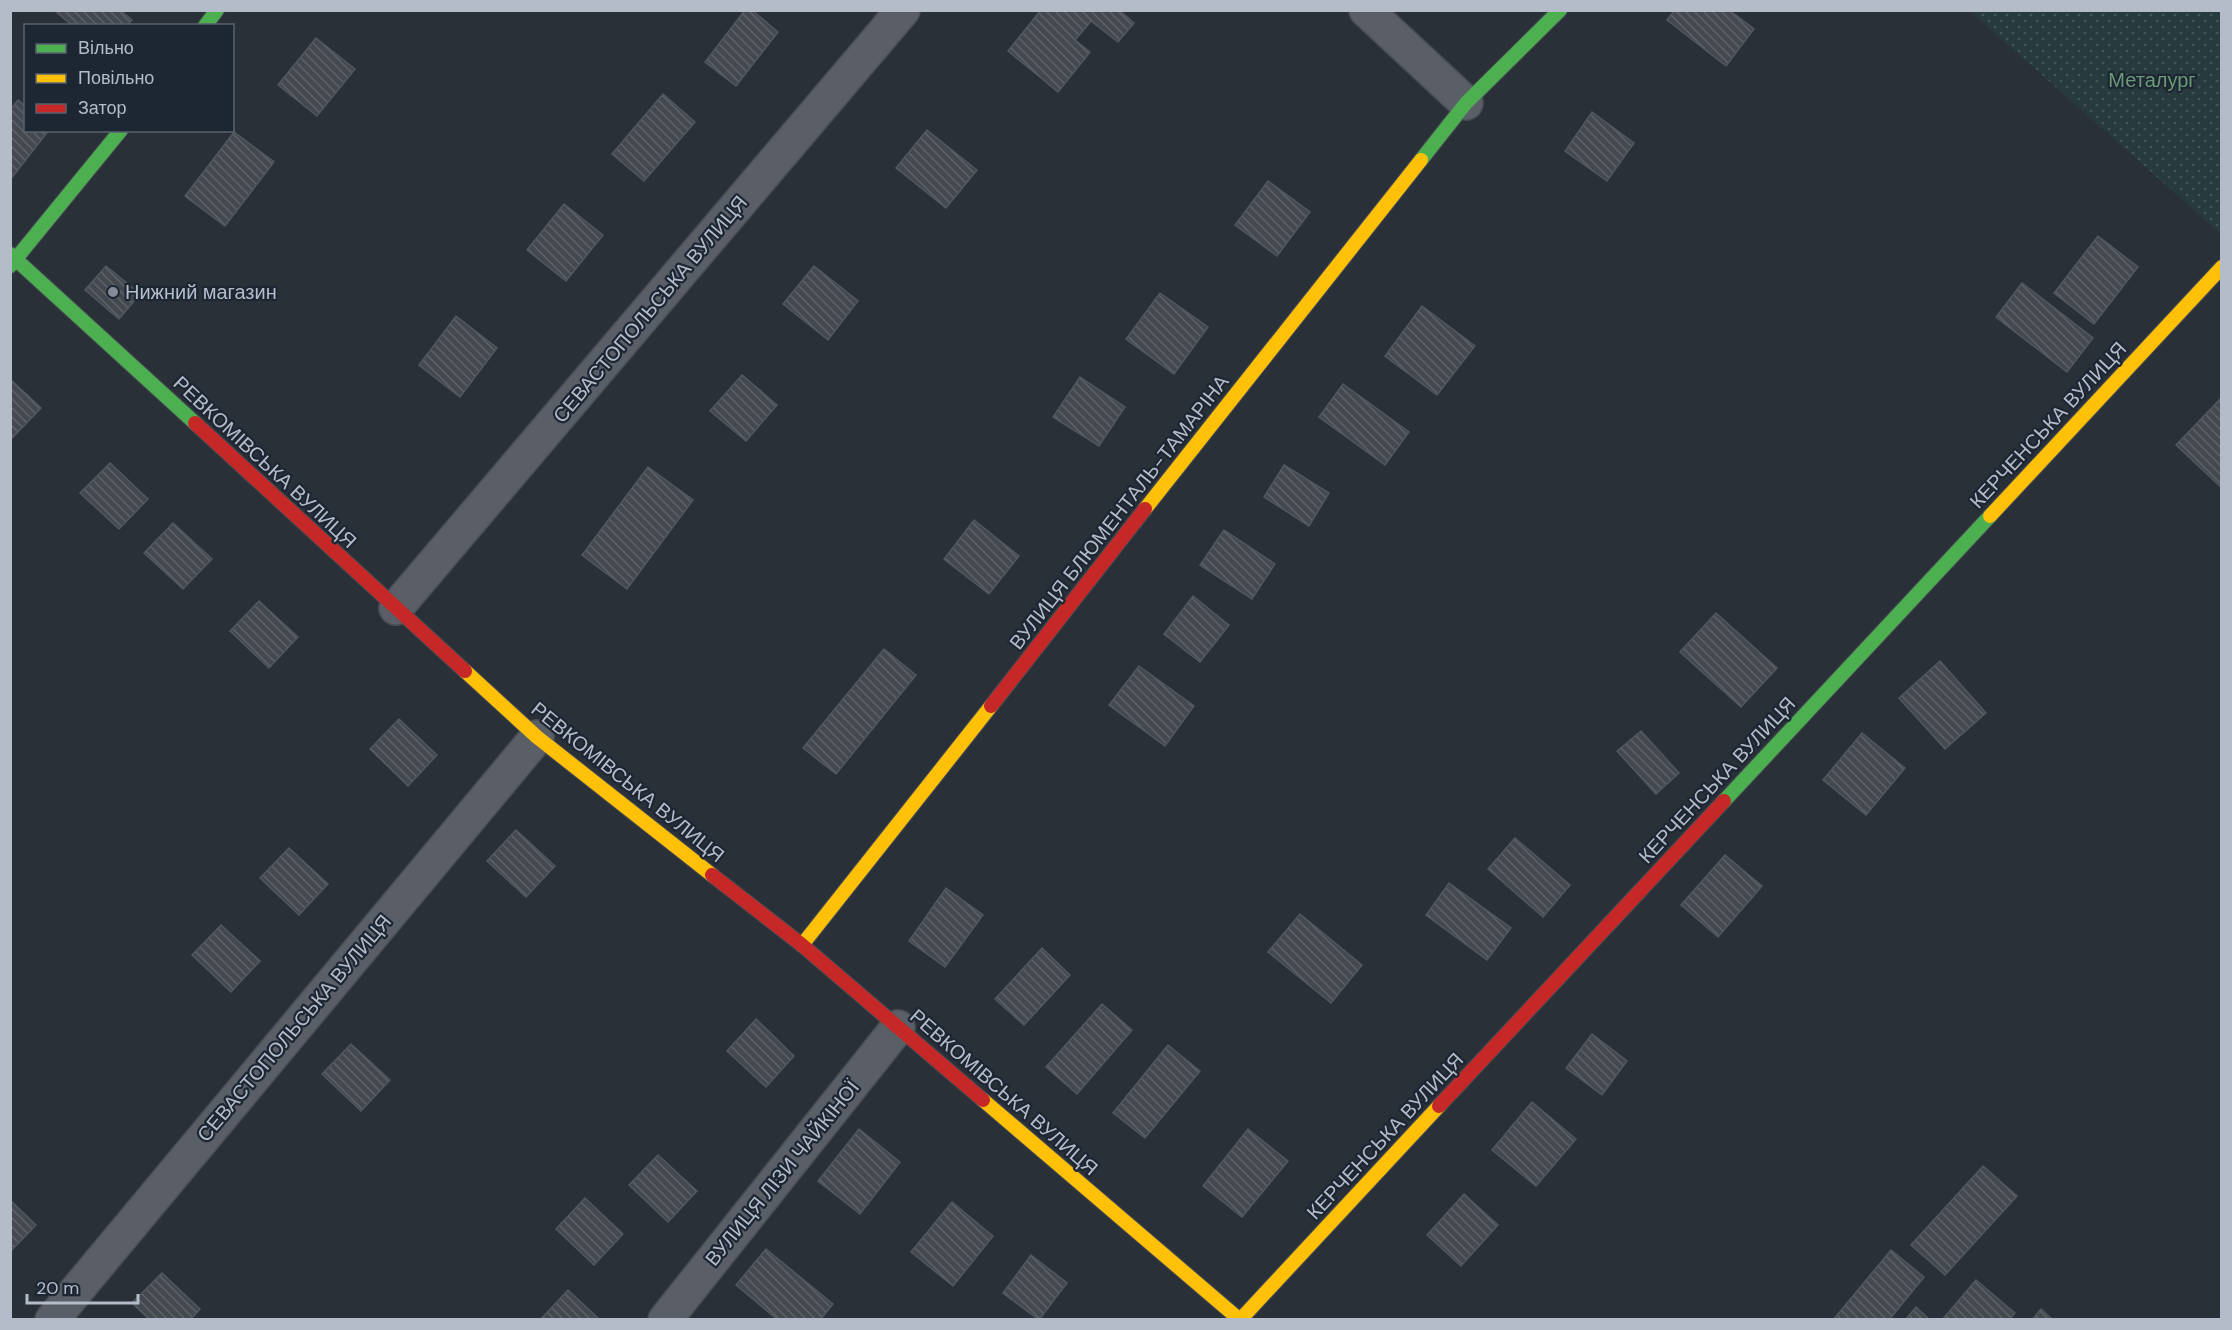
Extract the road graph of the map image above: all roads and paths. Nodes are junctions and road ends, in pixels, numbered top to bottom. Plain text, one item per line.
1 (217, 10) edge
2 (903, 10) edge
3 (1366, 10) edge
4 (1560, 10) edge
5 (206, 24) edge
6 (1466, 103) junction
7 (119, 132) edge
8 (13, 260) edge
9 (2222, 267) edge
10 (396, 608) junction
11 (537, 738) junction
12 (802, 945) junction
13 (898, 1028) junction
14 (52, 1320) edge
15 (665, 1320) edge
16 (1240, 1320) edge

1 - 5 street
2 - 10 street, СЕВАСТОПОЛЬСЬКА ВУЛИЦЯ
3 - 6 street
4 - 6 street, ВУЛИЦЯ БЛЮМЕНТАЛЬ-ТАМАРІНА
6 - 12 street, ВУЛИЦЯ БЛЮМЕНТАЛЬ-ТАМАРІНА
7 - 8 street
8 - 10 street, РЕВКОМІВСЬКА ВУЛИЦЯ
9 - 16 street, КЕРЧЕНСЬКА ВУЛИЦЯ
10 - 11 street, РЕВКОМІВСЬКА ВУЛИЦЯ
11 - 12 street, РЕВКОМІВСЬКА ВУЛИЦЯ
11 - 14 street, СЕВАСТОПОЛЬСЬКА ВУЛИЦЯ
12 - 13 street, РЕВКОМІВСЬКА ВУЛИЦЯ
13 - 15 street, ВУЛИЦЯ ЛІЗИ ЧАЙКІНОЇ
13 - 16 street, РЕВКОМІВСЬКА ВУЛИЦЯ

